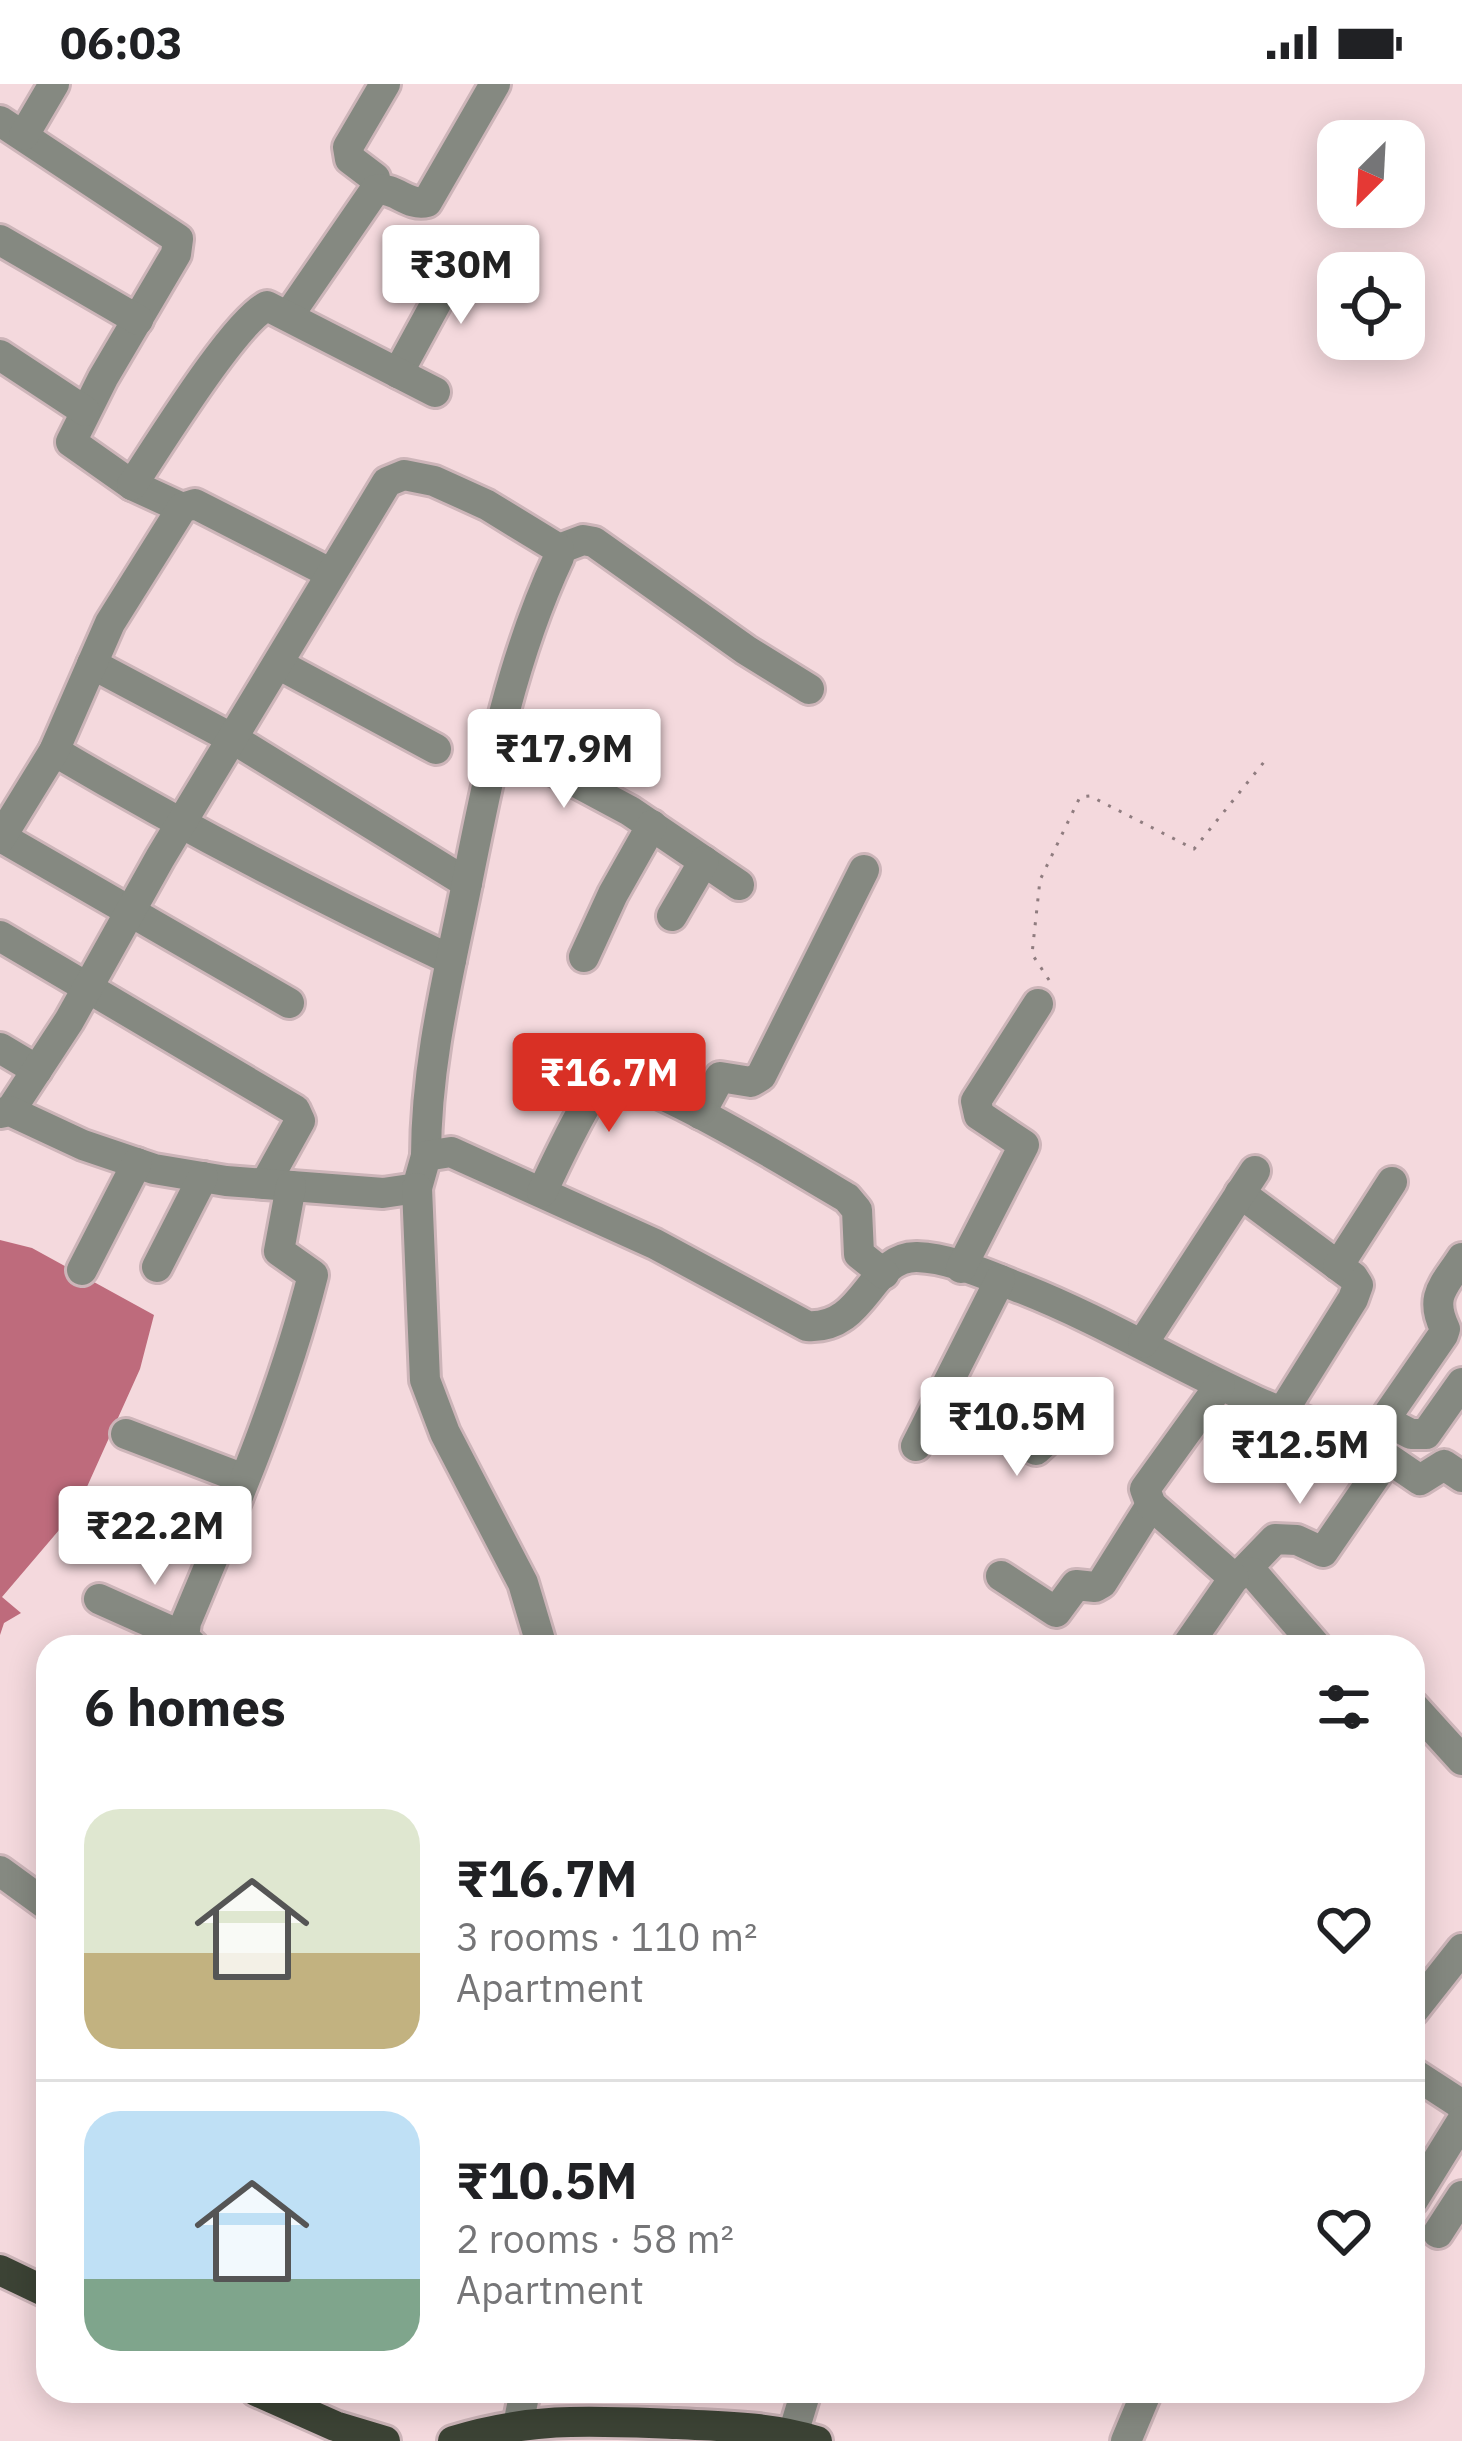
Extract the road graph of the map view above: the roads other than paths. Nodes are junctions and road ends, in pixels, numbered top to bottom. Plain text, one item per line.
1 (54, 84) edge
2 (386, 84) edge
3 (495, 84) edge
4 (12, 128) edge
5 (375, 190) junction
6 (0, 240) edge
7 (465, 250) dead end
8 (289, 315) junction
9 (138, 320) junction
10 (0, 355) edge
11 (398, 373) junction
12 (435, 392) dead end
13 (85, 411) junction
14 (132, 485) junction
15 (182, 508) junction
16 (559, 549) junction
17 (330, 573) junction
18 (92, 664) junction
19 (278, 664) junction
20 (809, 689) dead end
21 (235, 740) junction
22 (500, 742) junction
23 (436, 749) dead end
24 (54, 751) junction
25 (181, 826) junction
26 (652, 826) junction
27 (1, 838) edge
28 (704, 861) junction
29 (864, 870) dead end
30 (466, 883) junction
31 (739, 885) dead end
32 (131, 911) junction
33 (673, 916) dead end
34 (0, 936) edge
35 (584, 957) dead end
36 (451, 960) junction
37 (88, 988) junction
38 (289, 1003) dead end
39 (1038, 1004) road end
40 (0, 1048) edge
41 (37, 1070) junction
42 (5, 1112) edge
43 (700, 1114) junction
44 (426, 1156) junction
45 (137, 1163) junction
46 (203, 1177) junction
47 (1392, 1181) dead end
48 (278, 1185) junction
49 (417, 1188) junction
50 (542, 1192) junction
51 (1462, 1258) edge
52 (1338, 1266) junction
53 (157, 1268) dead end
54 (962, 1268) junction
55 (82, 1270) dead end
56 (884, 1274) junction
57 (1000, 1280) junction
58 (1143, 1342) junction
59 (1462, 1383) edge
60 (1220, 1385) junction
61 (939, 1400) junction
62 (1063, 1410) dead end
63 (1283, 1411) junction
64 (126, 1433) dead end
65 (1379, 1439) junction
66 (916, 1446) dead end
67 (1462, 1477) edge
68 (244, 1479) junction
69 (1151, 1505) junction
70 (1238, 1575) junction
71 (1001, 1576) dead end
72 (99, 1599) dead end
73 (167, 1635) edge
74 (180, 1635) edge
75 (539, 1635) edge
76 (1195, 1635) edge
77 (1307, 1635) edge
78 (1425, 1719) edge
79 (1462, 1760) edge
80 (0, 1871) edge
81 (36, 1897) edge
82 (1462, 1949) edge
83 (1425, 1996) edge
84 (1425, 2081) edge
85 (1462, 2105) edge
86 (1462, 2121) edge
87 (1425, 2181) edge
88 (1462, 2195) edge
89 (1438, 2233) dead end
90 (0, 2270) edge
91 (36, 2287) edge
92 (283, 2403) edge
93 (523, 2403) edge
94 (806, 2403) edge
95 (1142, 2403) edge
96 (518, 2425) junction
97 (805, 2438) edge
98 (385, 2441) edge
99 (453, 2441) edge
100 (1126, 2441) edge

1 - 4 street
2 - 5 street
3 - 5 street
4 - 9 street
5 - 8 street
6 - 9 street
7 - 11 street
8 - 11 street
8 - 14 street
9 - 13 street
10 - 13 street
11 - 12 street
13 - 14 street
14 - 15 street
15 - 17 street
15 - 18 street
16 - 17 street
16 - 20 street
16 - 22 street
17 - 19 street
18 - 21 street
18 - 24 street
19 - 21 street
19 - 23 street
21 - 25 street
21 - 30 street
22 - 26 street
22 - 30 street
24 - 25 street
24 - 27 street
25 - 32 street
25 - 36 street
26 - 28 street
26 - 35 street
27 - 32 street
28 - 31 street
28 - 33 street
29 - 43 street
30 - 36 street
32 - 37 street
32 - 38 street
34 - 37 street
36 - 44 street
37 - 41 street
37 - 48 street
39 - 54 street
40 - 41 street
41 - 42 street
42 - 45 street
43 - 50 street
43 - 56 street
44 - 49 street
44 - 50 street
45 - 46 street
45 - 55 street
46 - 48 street
46 - 53 street
47 - 52 street
48 - 49 street
48 - 68 street
49 - 75 street
50 - 56 street
51 - 65 street
52 - 58 street
52 - 63 street
54 - 56 street
54 - 57 street
57 - 58 street
57 - 61 street
58 - 60 street
59 - 65 street
60 - 63 street
60 - 69 street
61 - 62 street
61 - 66 street
63 - 65 street
64 - 68 street
65 - 67 street
65 - 70 street
68 - 74 street
69 - 70 street
69 - 71 street
70 - 76 street
70 - 77 street
72 - 73 street
78 - 79 street
80 - 81 street
82 - 83 street
84 - 85 street
86 - 87 street
88 - 89 street
90 - 91 main road
92 - 98 main road
93 - 96 street
94 - 97 street
95 - 100 street
96 - 97 main road
96 - 99 main road

